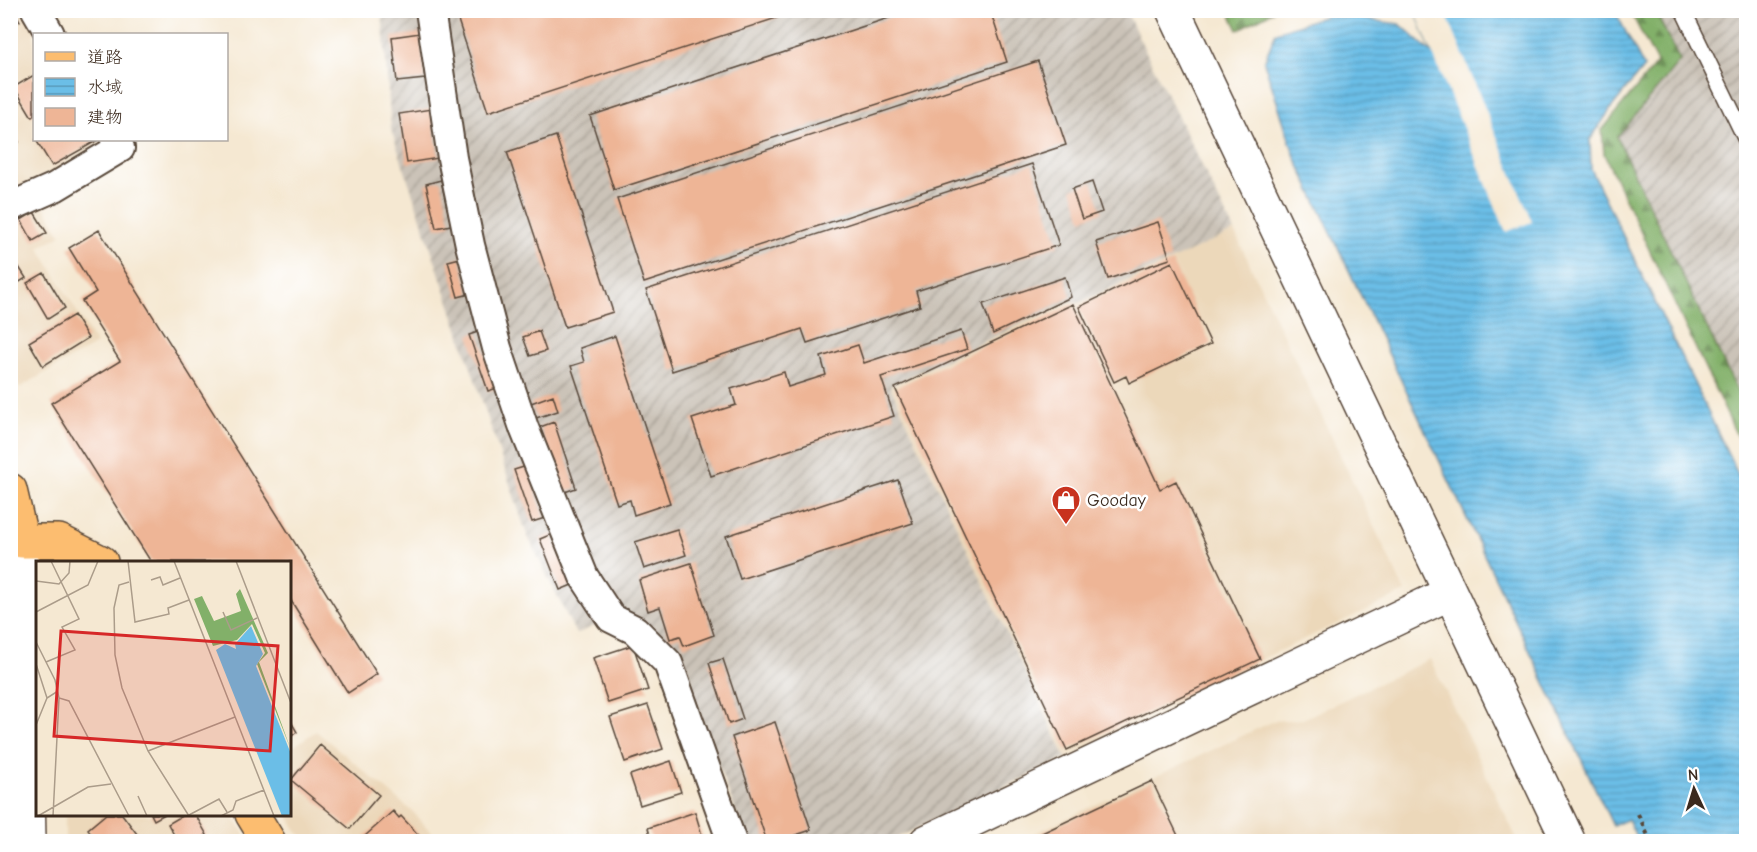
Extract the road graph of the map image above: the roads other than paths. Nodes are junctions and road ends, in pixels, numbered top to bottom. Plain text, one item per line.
1 (36, 10) edge
2 (430, 10) edge
3 (1173, 10) edge
4 (1683, 10) edge
5 (49, 33) edge
6 (1746, 140) edge
7 (116, 141) edge
8 (10, 207) edge
9 (10, 490) edge
10 (22, 541) junction
11 (99, 561) edge
12 (1450, 593) junction
13 (253, 816) edge
14 (29, 842) edge
15 (269, 842) edge
16 (732, 842) edge
17 (926, 842) edge
18 (1569, 842) edge

1 - 5 street
2 - 16 street
3 - 12 street
4 - 6 lane
7 - 8 street
9 - 10 main road
10 - 11 main road
10 - 14 street
12 - 17 street
12 - 18 street
13 - 15 main road

